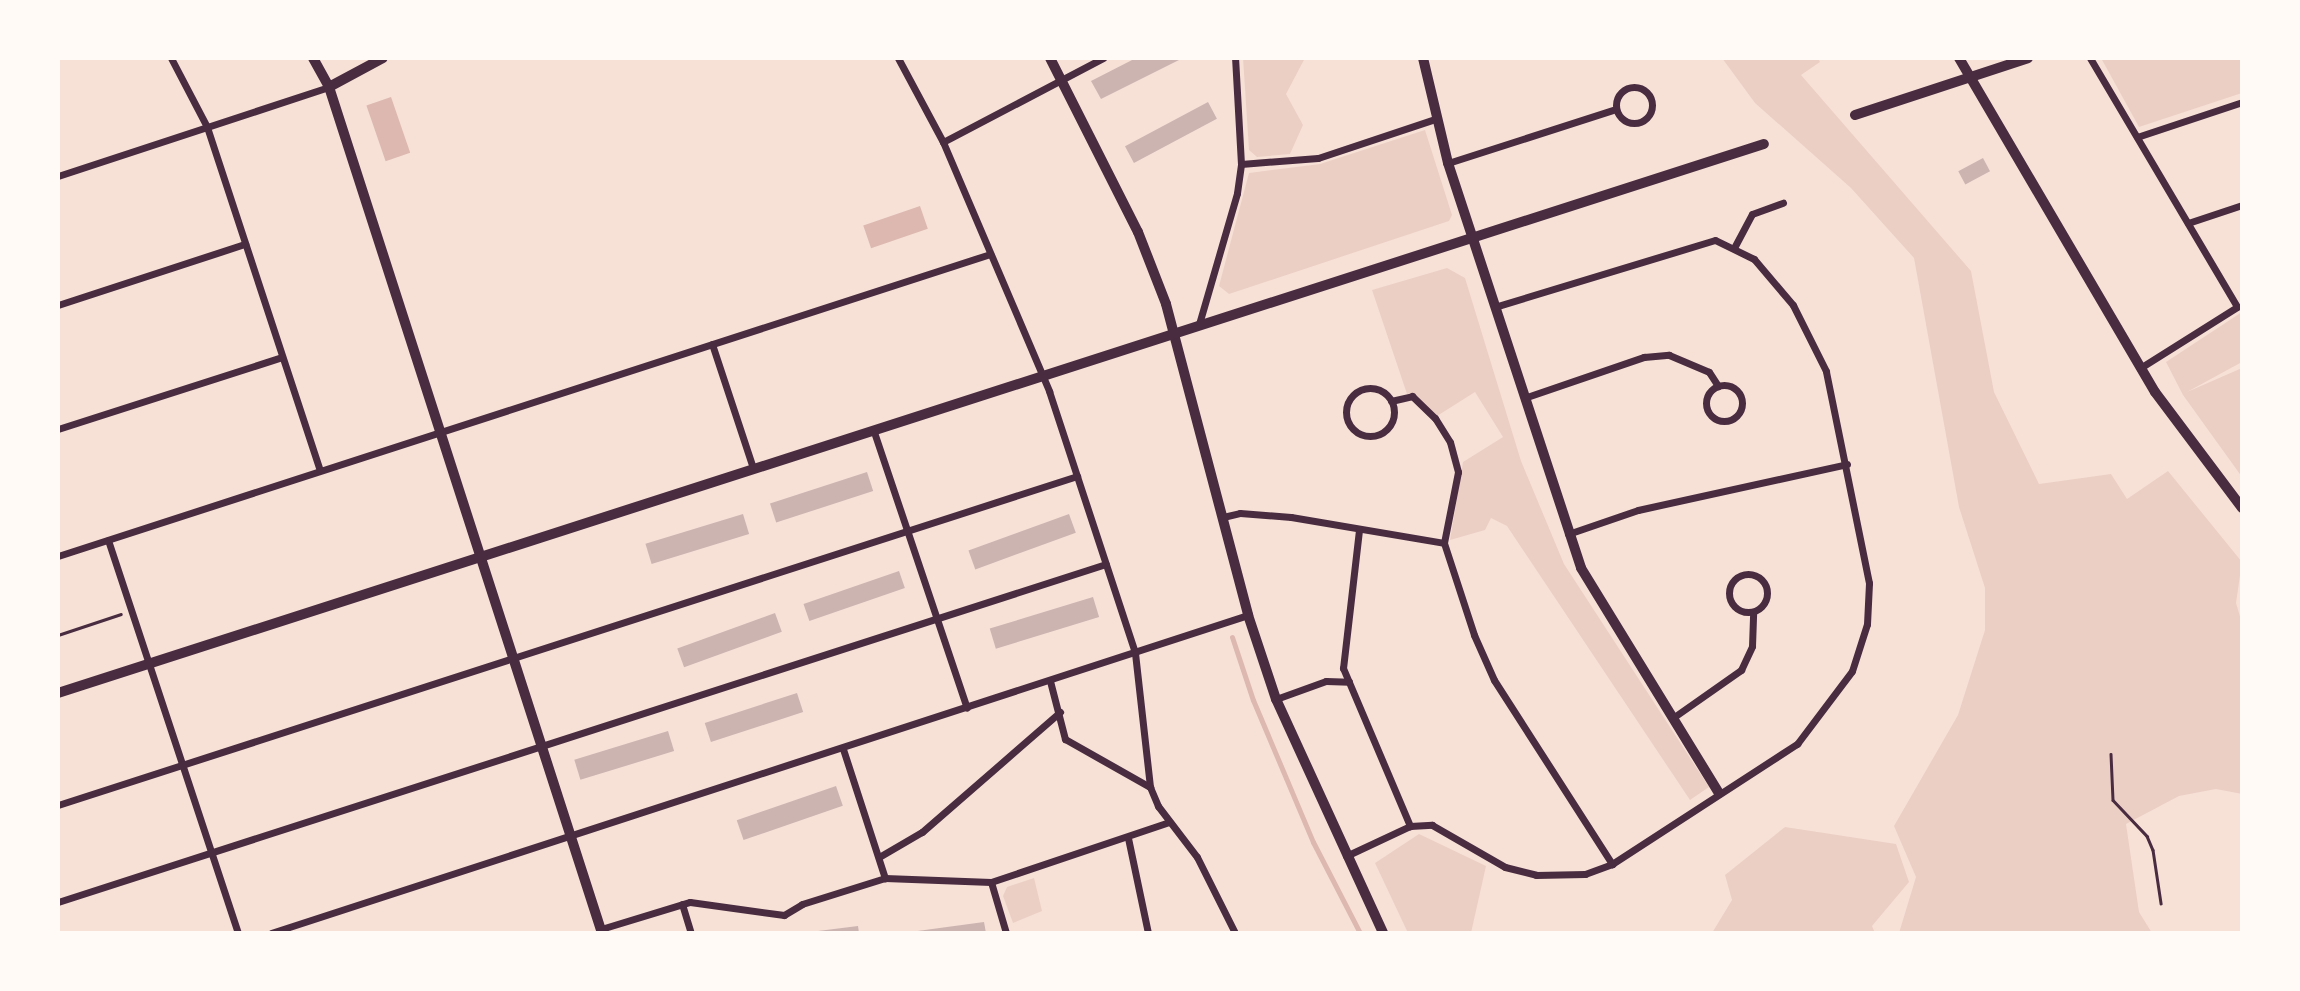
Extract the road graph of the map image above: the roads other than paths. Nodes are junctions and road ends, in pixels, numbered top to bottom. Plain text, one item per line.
1 (171, 58) edge
2 (313, 58) edge
3 (383, 58) edge
4 (898, 58) edge
5 (1050, 58) edge
6 (1103, 58) edge
7 (1235, 58) edge
8 (1423, 58) edge
9 (1959, 58) edge
10 (2028, 58) edge
11 (2090, 58) edge
12 (1970, 77) junction
13 (1062, 80) junction
14 (329, 87) junction
15 (2242, 102) edge
16 (1616, 109) junction
17 (1855, 115) dead end
18 (1435, 119) junction
19 (208, 127) junction
20 (2137, 137) junction
21 (943, 142) junction
22 (1764, 144) dead end
23 (1448, 163) junction
24 (1241, 164) junction
25 (58, 176) edge
26 (1783, 204) dead end
27 (2242, 205) edge
28 (2188, 223) junction
29 (1472, 237) junction
30 (245, 244) junction
31 (1735, 246) junction
32 (990, 254) junction
33 (58, 305) edge
34 (1495, 307) junction
35 (1199, 324) junction
36 (1175, 331) junction
37 (712, 344) junction
38 (282, 357) junction
39 (2140, 368) junction
40 (1043, 374) junction
41 (1718, 386) junction
42 (1524, 398) junction
43 (1391, 401) junction
44 (58, 429) edge
45 (873, 429) junction
46 (440, 432) junction
47 (1847, 464) junction
48 (753, 468) junction
49 (320, 470) junction
50 (1077, 475) junction
51 (2242, 508) edge
52 (1223, 517) junction
53 (908, 530) junction
54 (1359, 530) junction
55 (1567, 534) junction
56 (108, 540) junction
57 (1444, 543) junction
58 (58, 556) edge
59 (481, 557) junction
60 (1106, 564) junction
61 (1753, 612) junction
62 (1248, 615) junction
63 (937, 618) junction
64 (1135, 653) junction
65 (513, 658) junction
66 (149, 663) junction
67 (1051, 681) junction
68 (1349, 682) junction
69 (58, 693) edge
70 (1276, 699) junction
71 (967, 708) junction
72 (1060, 712) junction
73 (1674, 717) junction
74 (543, 749) junction
75 (843, 749) junction
76 (183, 764) junction
77 (1150, 787) junction
78 (1719, 793) junction
79 (58, 805) edge
80 (1169, 822) junction
81 (1409, 826) junction
82 (571, 837) junction
83 (1128, 838) junction
84 (213, 854) junction
85 (1346, 856) junction
86 (878, 857) junction
87 (1612, 864) junction
88 (885, 878) junction
89 (991, 882) junction
90 (58, 902) edge
91 (682, 904) junction
92 (602, 931) edge
93 (238, 933) edge
94 (271, 933) edge
95 (691, 933) edge
96 (1006, 933) edge
97 (1148, 933) edge
98 (1235, 933) edge
99 (1383, 933) edge

1 - 19 street
2 - 14 street
3 - 14 street
4 - 21 street
5 - 13 street
6 - 13 street
7 - 24 street
8 - 18 street
9 - 12 street
10 - 12 street
11 - 20 street
12 - 17 street
12 - 39 street
13 - 21 street
13 - 36 street
14 - 19 street
14 - 46 street
15 - 20 street
16 - 16 street
16 - 23 street
18 - 23 street
18 - 24 street
19 - 25 street
19 - 30 street
20 - 28 street
21 - 32 street
22 - 29 street
23 - 29 street
24 - 35 street
26 - 31 street
27 - 28 street
28 - 39 street
29 - 34 street
29 - 35 street
30 - 33 street
30 - 38 street
31 - 34 street
31 - 47 street
32 - 37 street
32 - 40 street
34 - 42 street
35 - 36 street
36 - 40 street
36 - 52 street
37 - 46 street
37 - 48 street
38 - 44 street
38 - 49 street
39 - 51 street
40 - 45 street
40 - 50 street
41 - 41 street
41 - 42 street
42 - 55 street
43 - 43 street
43 - 57 street
45 - 48 street
45 - 53 street
46 - 49 street
46 - 59 street
47 - 55 street
47 - 78 street
48 - 59 street
49 - 56 street
50 - 53 street
50 - 60 street
52 - 54 street
52 - 62 street
53 - 63 street
53 - 65 street
54 - 57 street
54 - 68 street
55 - 73 street
56 - 58 street
56 - 66 street
57 - 87 street
59 - 65 street
59 - 66 street
60 - 63 street
60 - 64 street
61 - 61 street
61 - 73 street
62 - 64 street
62 - 70 street
63 - 71 street
63 - 74 street
64 - 67 street
64 - 77 street
65 - 74 street
65 - 76 street
66 - 69 street
66 - 76 street
67 - 71 street
67 - 72 street
68 - 70 street
68 - 81 street
70 - 85 street
71 - 75 street
72 - 77 street
72 - 86 street
73 - 78 street
74 - 82 street
74 - 84 street
75 - 82 street
75 - 86 street
76 - 79 street
76 - 84 street
77 - 80 street
78 - 87 street
80 - 83 street
80 - 98 street
81 - 85 street
81 - 87 street
82 - 92 street
82 - 94 street
83 - 89 street
83 - 97 street
84 - 90 street
84 - 93 street
85 - 99 street
86 - 88 street
88 - 89 street
88 - 91 street
89 - 96 street
91 - 92 street
91 - 95 street

